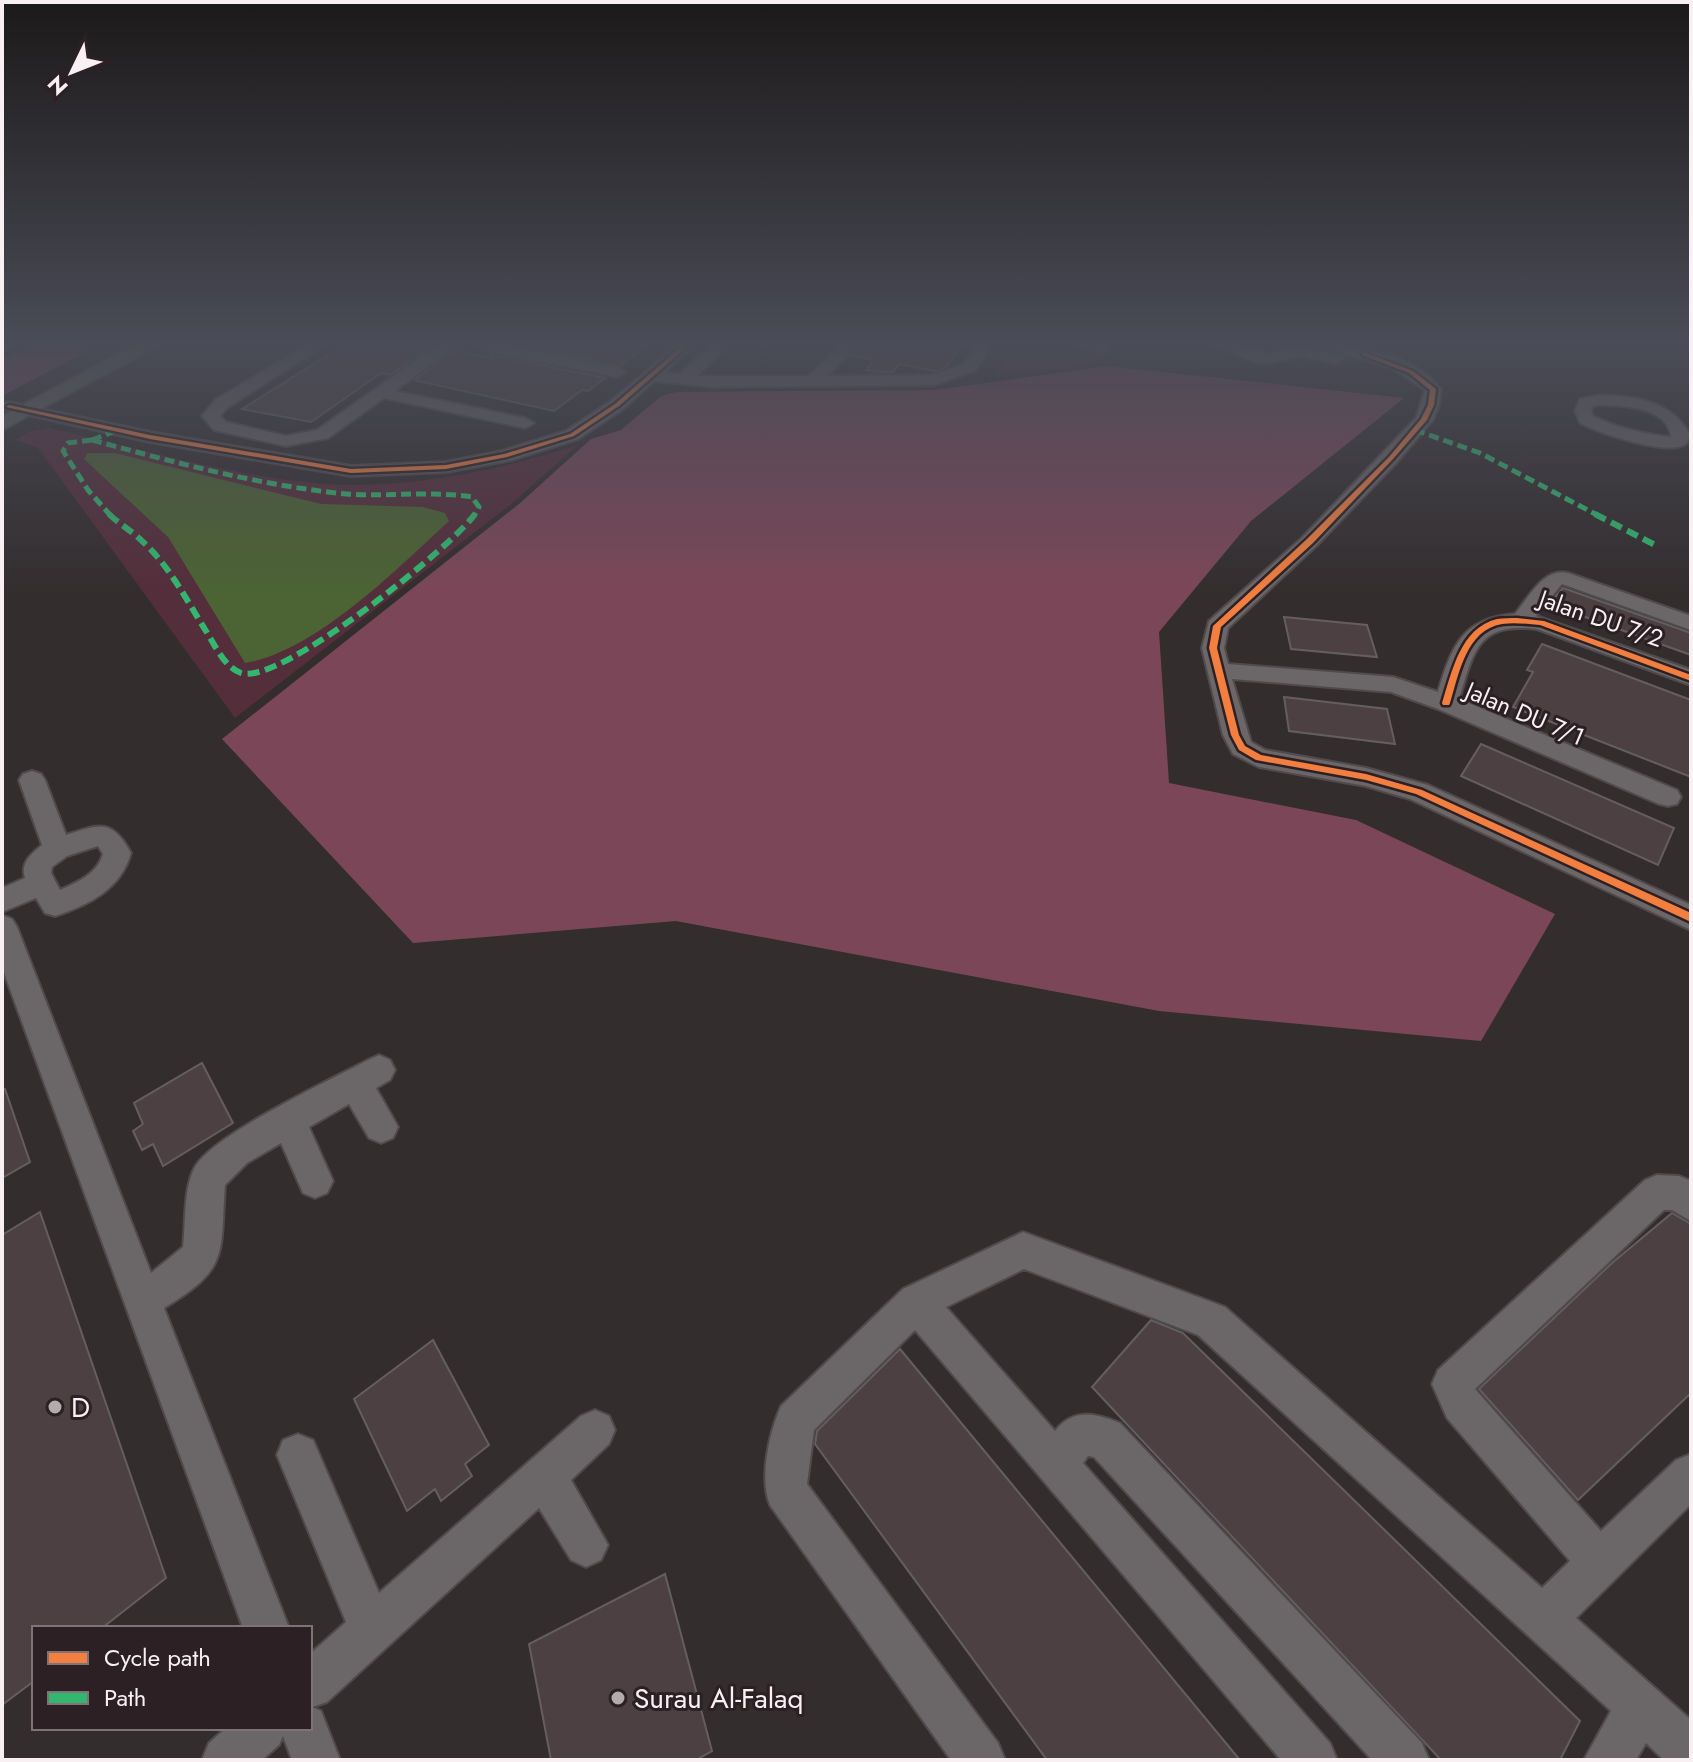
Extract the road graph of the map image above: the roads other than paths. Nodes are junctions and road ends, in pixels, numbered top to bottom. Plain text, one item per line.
1 (93, 427) edge
2 (225, 427) edge
3 (332, 427) edge
4 (582, 427) edge
5 (1418, 427) edge
6 (1600, 427) edge
7 (1684, 446) edge
8 (1522, 619) junction
9 (1691, 623) edge
10 (1218, 670) junction
11 (1691, 678) edge
12 (1446, 703) junction
13 (32, 780) dead end
14 (1668, 797) dead end
15 (57, 849) junction
16 (41, 883) junction
17 (2, 901) edge
18 (1660, 904) junction
19 (1691, 910) edge
20 (1691, 918) edge
21 (2, 927) edge
22 (289, 1121) junction
23 (381, 1127) dead end
24 (315, 1181) dead end
25 (1691, 1203) edge
26 (143, 1299) junction
27 (916, 1302) junction
28 (595, 1430) dead end
29 (298, 1455) dead end
30 (1056, 1464) junction
31 (1691, 1475) edge
32 (544, 1476) junction
33 (586, 1545) dead end
34 (1600, 1563) junction
35 (1544, 1617) junction
36 (265, 1626) edge
37 (372, 1629) junction
38 (312, 1683) edge
39 (1642, 1705) junction
40 (260, 1730) edge
41 (305, 1730) edge
42 (1691, 1752) edge
43 (226, 1760) edge
44 (316, 1760) edge
45 (981, 1760) edge
46 (1313, 1760) edge
47 (1405, 1760) edge
48 (1608, 1760) edge

1 - 4 street
2 - 3 street
5 - 10 street
6 - 7 street
8 - 9 street
8 - 11 street, Jalan DU 7/2
8 - 12 street, Jalan DU 7/2
10 - 12 street, Jalan DU 7/1
10 - 18 street
12 - 14 street, Jalan DU 7/1
13 - 15 street
15 - 16 street
15 - 16 street
16 - 17 street
18 - 19 street
18 - 20 street
21 - 26 street
22 - 23 street
22 - 24 street
22 - 26 street
25 - 34 street
26 - 36 street
27 - 30 street
27 - 35 street
27 - 45 street
28 - 32 street
29 - 37 street
30 - 46 street
30 - 47 street
31 - 34 street
32 - 33 street
32 - 37 street
34 - 35 street
35 - 39 street
37 - 38 street
39 - 42 street
39 - 48 street
40 - 43 street
41 - 44 street

